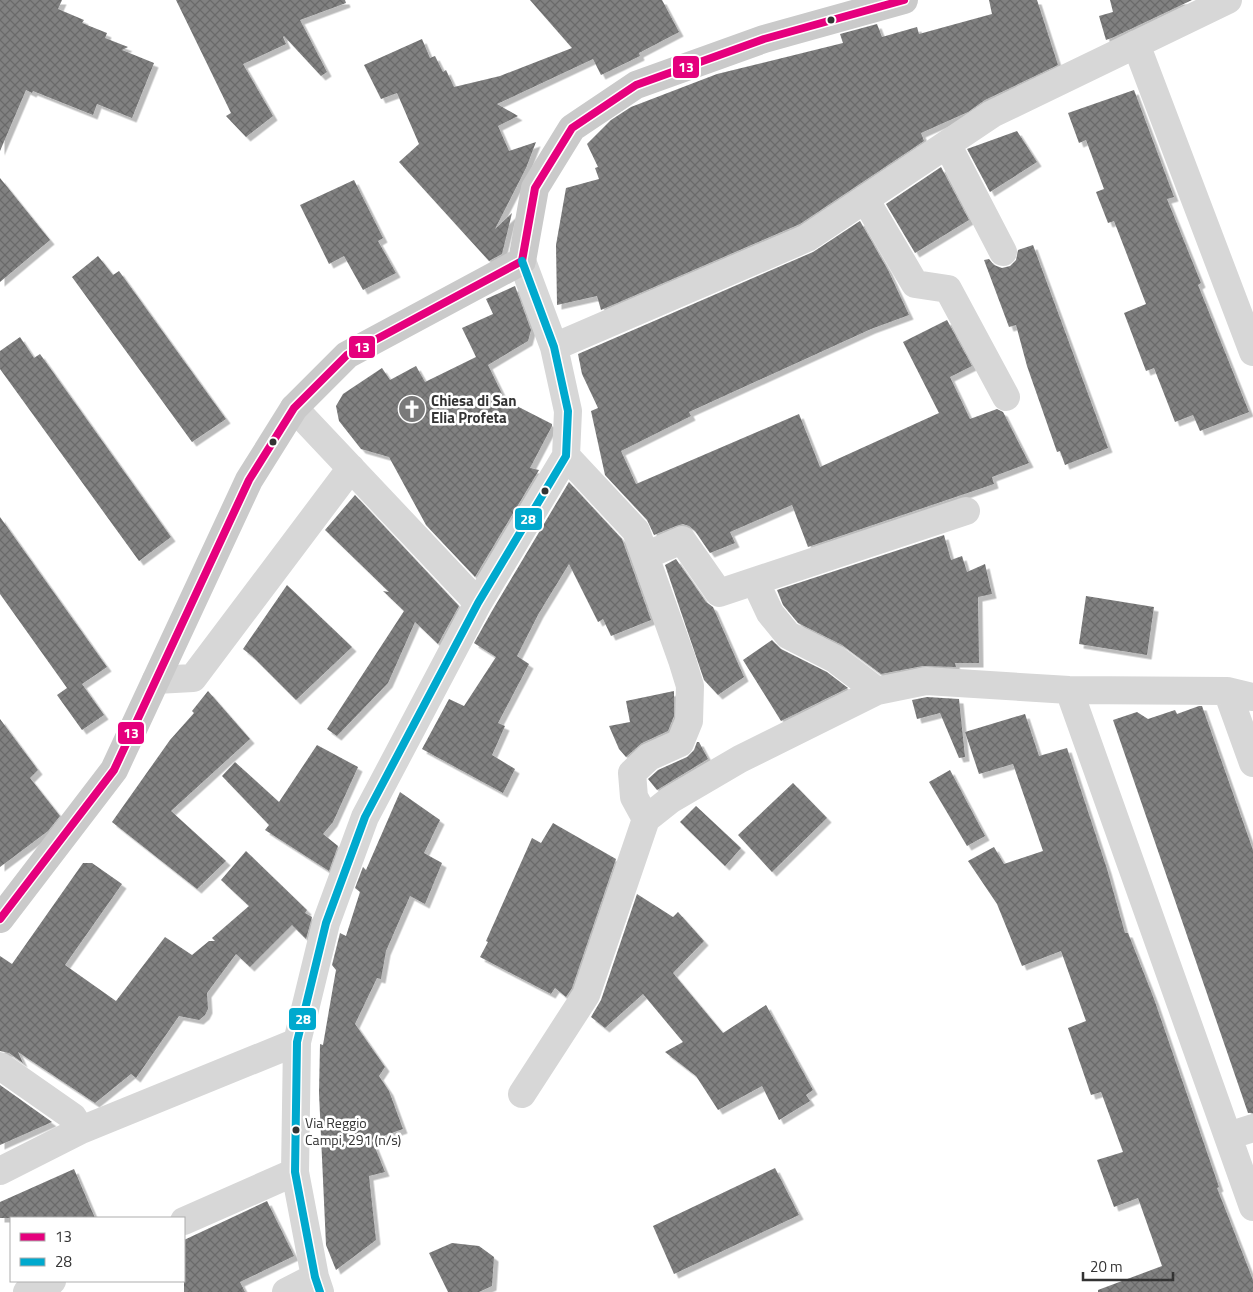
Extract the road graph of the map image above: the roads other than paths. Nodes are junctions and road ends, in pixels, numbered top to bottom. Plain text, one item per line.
1 (1228, 0) edge
2 (891, 2) edge
3 (1136, 44) junction
4 (947, 144) junction
5 (865, 199) junction
6 (1003, 252) dead end
7 (522, 261) junction
8 (554, 347) junction
9 (1253, 352) edge
10 (1006, 397) dead end
11 (294, 408) junction
12 (566, 456) junction
13 (350, 468) junction
14 (966, 511) dead end
15 (644, 556) junction
16 (755, 581) junction
17 (478, 602) junction
18 (156, 680) junction
19 (1069, 690) junction
20 (877, 691) junction
21 (1226, 691) junction
22 (1253, 697) edge
23 (1253, 763) edge
24 (646, 819) junction
25 (0, 920) edge
26 (297, 1042) junction
27 (0, 1066) edge
28 (522, 1094) dead end
29 (81, 1130) junction
30 (1240, 1132) edge
31 (0, 1171) edge
32 (295, 1172) junction
33 (1253, 1207) edge
34 (185, 1222) edge
35 (50, 1282) edge
36 (317, 1285) edge
37 (27, 1292) edge
38 (286, 1292) edge

1 - 3 street
2 - 7 main road
3 - 4 street
3 - 9 street
4 - 5 street
4 - 6 street
5 - 8 street
5 - 10 street
7 - 8 street
7 - 11 main road
8 - 12 street
11 - 13 street
11 - 18 main road
12 - 15 street
12 - 17 street
13 - 17 street
13 - 18 street
14 - 16 street
15 - 16 street
15 - 24 street
16 - 20 street
17 - 26 street
18 - 25 main road
19 - 20 street
19 - 21 street
19 - 30 street
20 - 24 street
21 - 22 street
21 - 23 street
24 - 28 street
26 - 29 street
26 - 32 street
27 - 29 street
29 - 31 street
30 - 33 street
32 - 34 street
32 - 36 street
35 - 37 street
36 - 38 street

